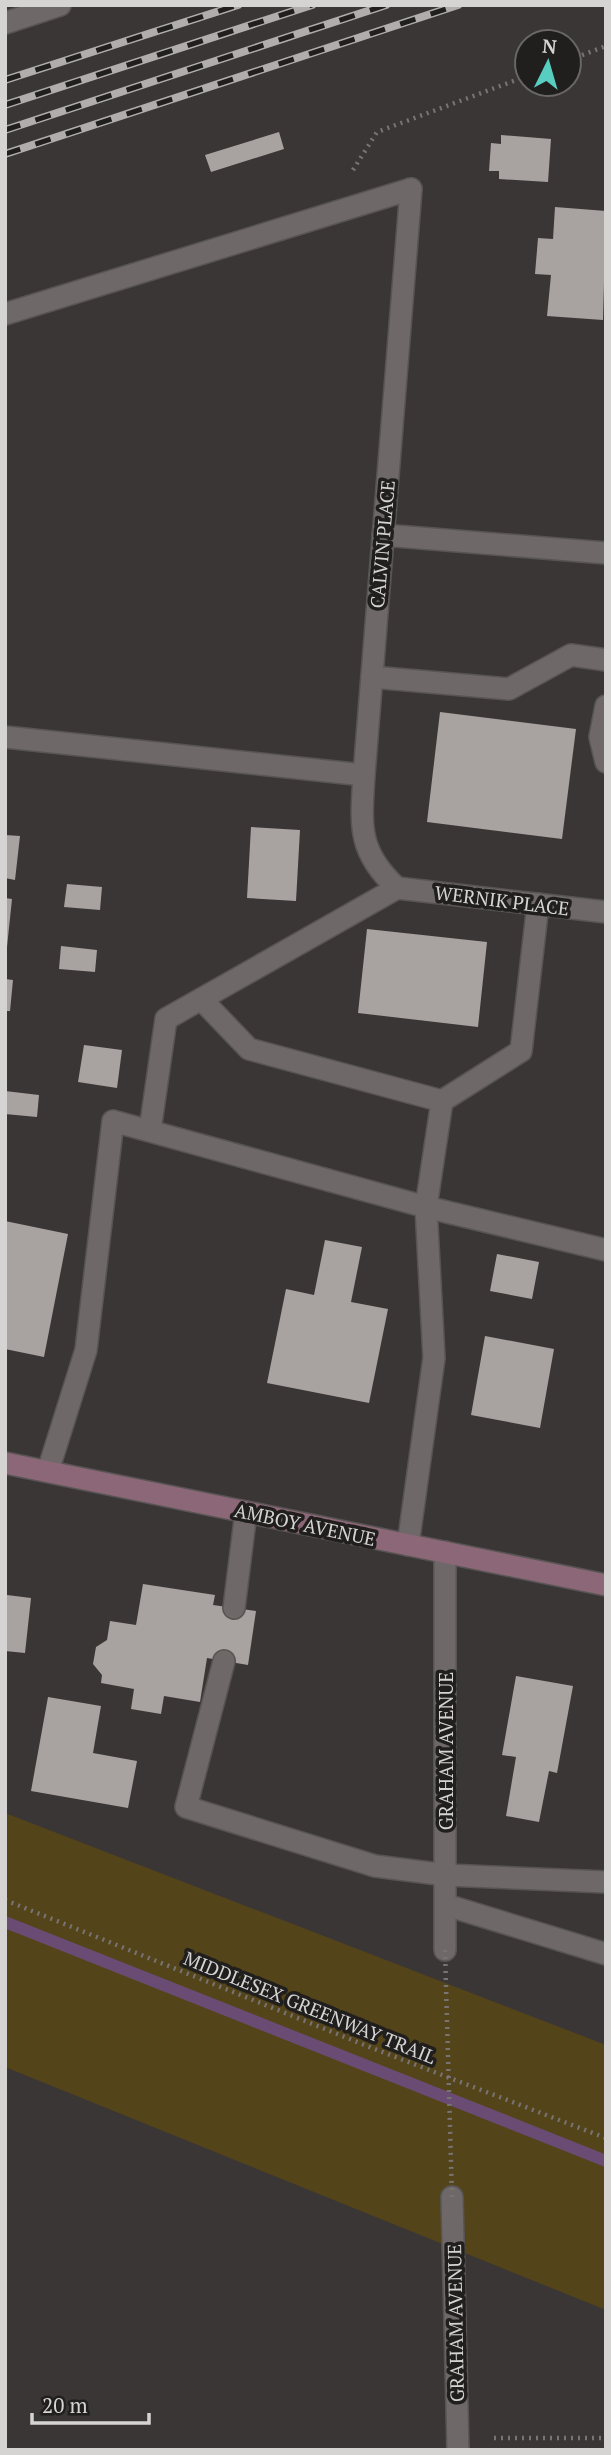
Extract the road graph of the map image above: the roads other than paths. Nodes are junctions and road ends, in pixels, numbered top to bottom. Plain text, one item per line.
1 (60, 5) edge
2 (5, 23) edge
3 (5, 314) edge
4 (383, 535) junction
5 (606, 552) edge
6 (606, 660) edge
7 (372, 677) junction
8 (606, 706) edge
9 (5, 737) edge
10 (606, 762) edge
11 (364, 775) junction
12 (397, 888) junction
13 (538, 904) junction
14 (606, 912) edge
15 (201, 999) junction
16 (442, 1101) junction
17 (150, 1130) junction
18 (426, 1207) junction
19 (606, 1250) edge
20 (5, 1463) edge
21 (48, 1471) junction
22 (246, 1512) junction
23 (408, 1545) junction
24 (445, 1552) junction
25 (606, 1585) edge
26 (233, 1608) dead end
27 (224, 1661) dead end
28 (446, 1875) junction
29 (606, 1882) edge
30 (446, 1905) junction
31 (445, 1950) road end
32 (606, 1954) edge
33 (452, 2197) road end
34 (458, 2450) edge

1 - 2 street
3 - 4 street, CALVIN PLACE
4 - 5 street
4 - 7 street, CALVIN PLACE
6 - 7 street
7 - 11 street, CALVIN PLACE
8 - 10 street
9 - 11 street
11 - 12 street, CALVIN PLACE
12 - 13 street, WERNIK PLACE
12 - 15 street
13 - 14 street, WERNIK PLACE
13 - 16 street
15 - 16 street
15 - 17 street
16 - 18 street
17 - 18 street
17 - 21 street
18 - 19 street
18 - 23 street
20 - 21 street, AMBOY AVENUE
21 - 22 street, AMBOY AVENUE
22 - 23 street, AMBOY AVENUE
22 - 26 street
23 - 24 street, AMBOY AVENUE
24 - 25 street, AMBOY AVENUE
24 - 28 street, GRAHAM AVENUE
27 - 28 street
28 - 29 street
28 - 30 street, GRAHAM AVENUE
30 - 31 street, GRAHAM AVENUE
30 - 32 street
33 - 34 street, GRAHAM AVENUE

